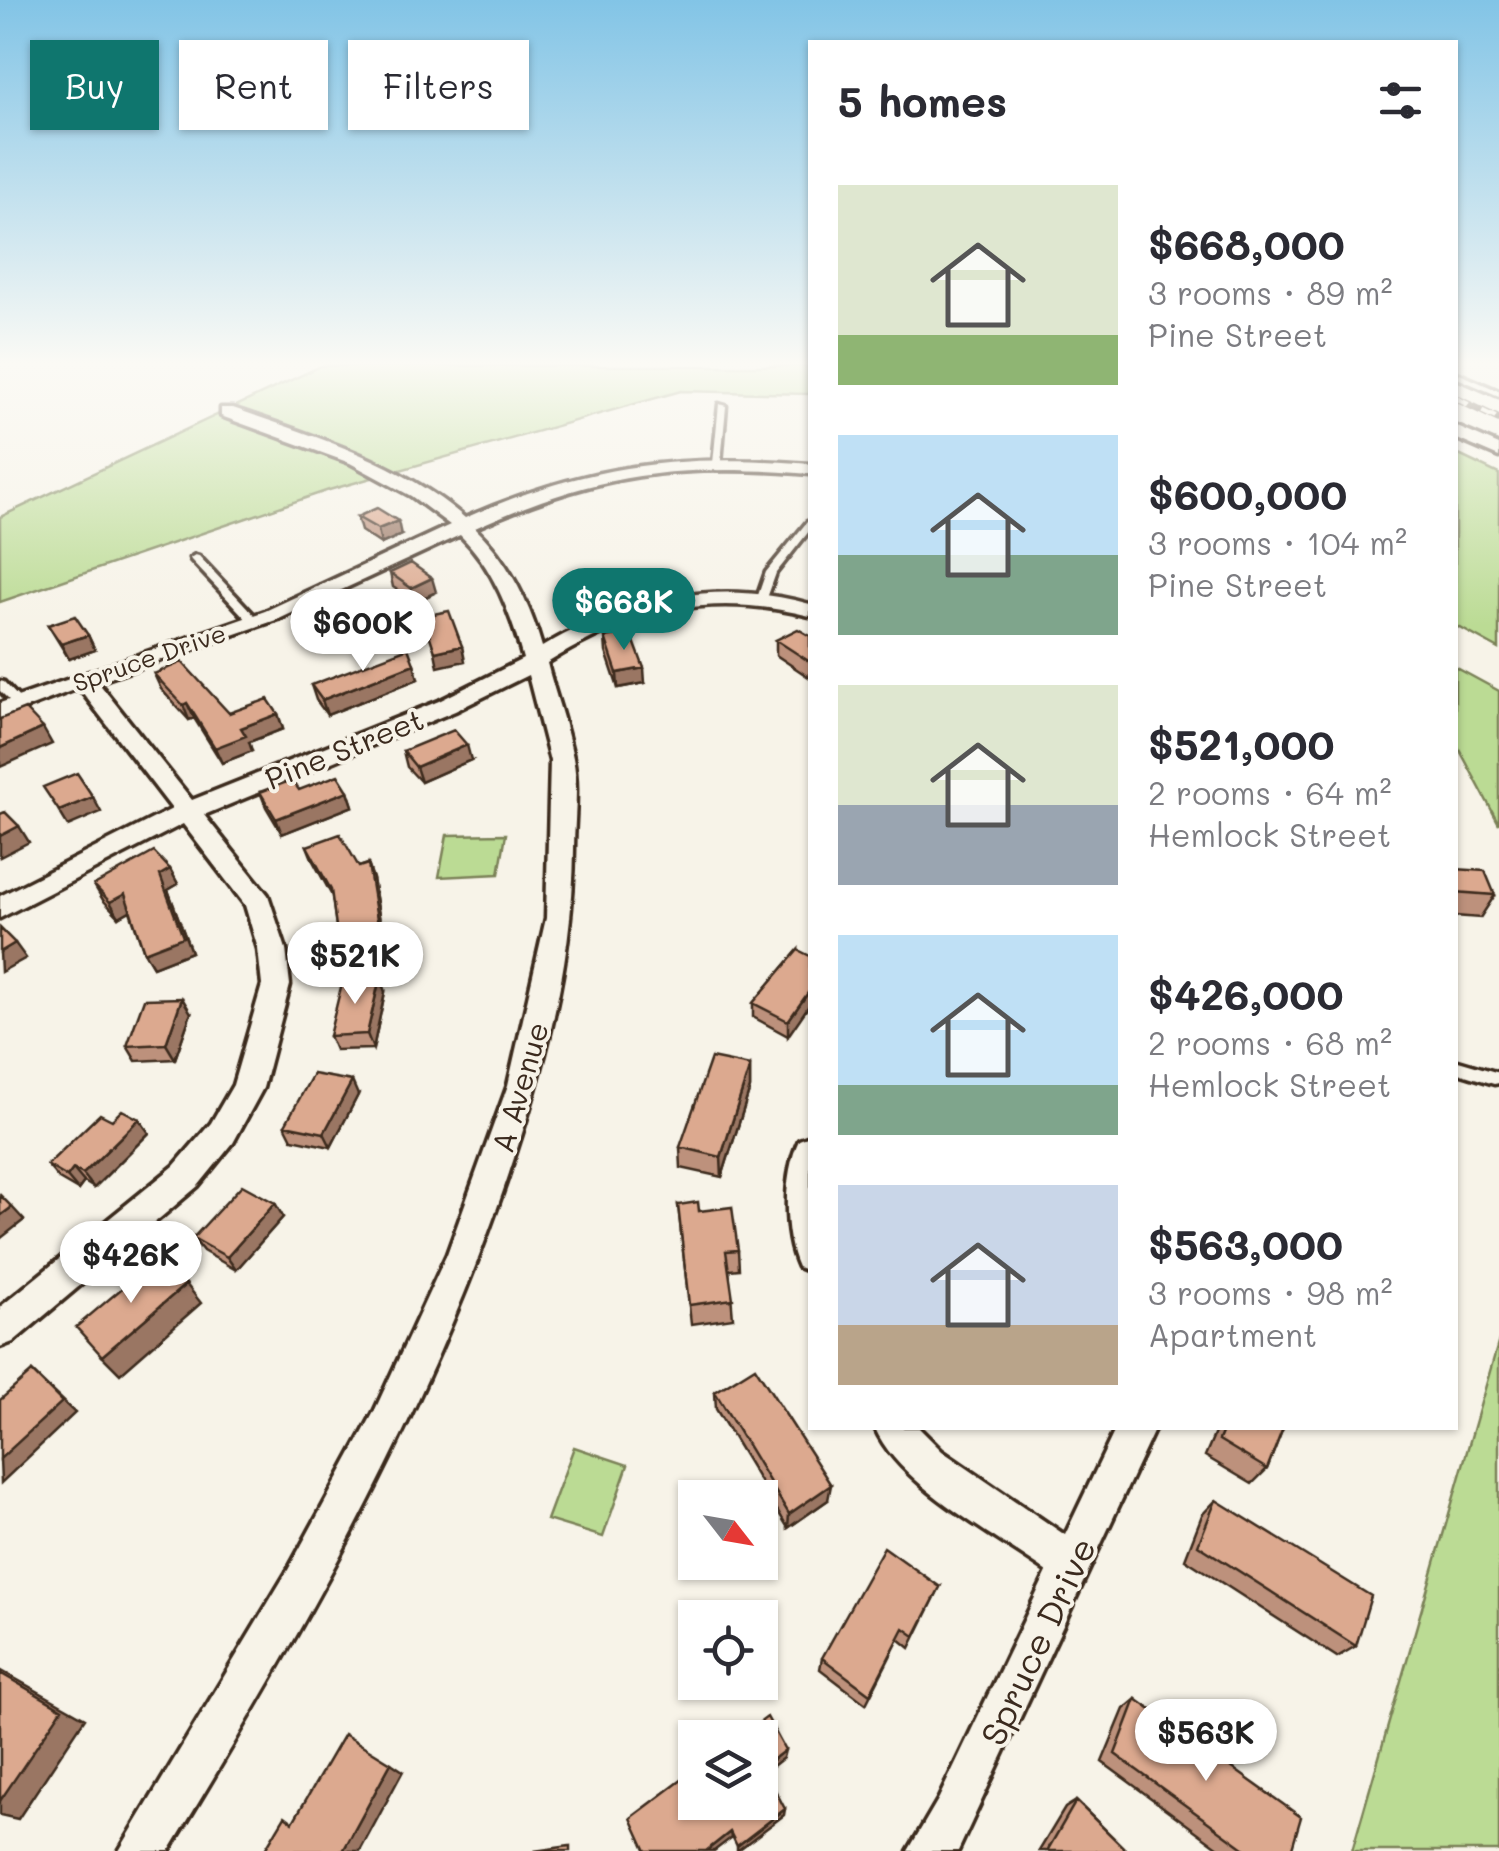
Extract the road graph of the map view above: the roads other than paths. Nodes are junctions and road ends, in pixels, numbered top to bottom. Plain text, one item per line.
1 (327, 452) edge
2 (718, 452) edge
3 (717, 463) junction
4 (808, 469) edge
5 (808, 526) edge
6 (465, 528) junction
7 (195, 558) dead end
8 (761, 601) junction
9 (808, 610) edge
10 (254, 621) junction
11 (540, 657) junction
12 (84, 679) junction
13 (0, 684) edge
14 (9, 707) edge
15 (189, 812) junction
16 (0, 908) edge
17 (1458, 1067) edge
18 (1494, 1078) dead end
19 (808, 1166) edge
20 (808, 1237) edge
21 (0, 1330) edge
22 (896, 1430) edge
23 (1135, 1430) edge
24 (1073, 1565) junction
25 (142, 1851) edge
26 (932, 1851) edge

1 - 6 street, A Avenue
2 - 3 lane
3 - 4 street, Spruce Drive
3 - 6 street, Spruce Drive
5 - 8 lane
6 - 10 street, Spruce Drive
6 - 11 street, A Avenue
7 - 10 lane
8 - 9 street, Pine Street
8 - 11 street, Pine Street
10 - 12 street, Spruce Drive
11 - 15 street, Pine Street
11 - 25 street, A Avenue
12 - 14 street, Spruce Drive
12 - 15 street
13 - 14 lane
15 - 16 street, Pine Street
15 - 21 street
17 - 18 lane
19 - 20 street
22 - 24 street
23 - 24 street, Spruce Drive
24 - 26 street, Spruce Drive

